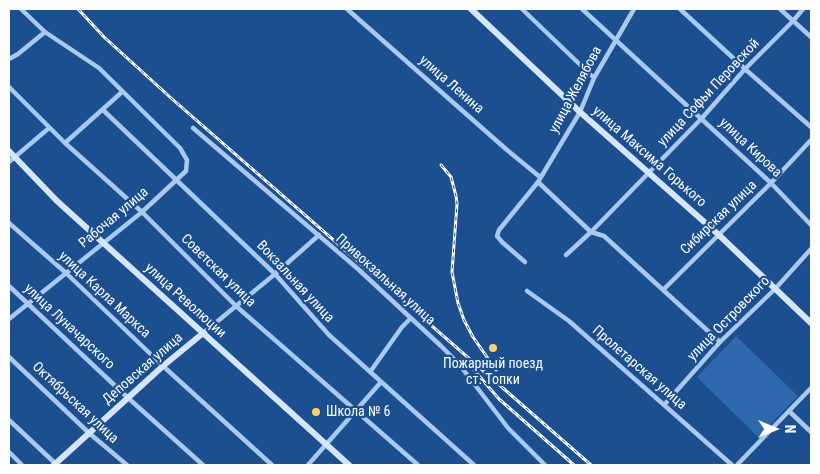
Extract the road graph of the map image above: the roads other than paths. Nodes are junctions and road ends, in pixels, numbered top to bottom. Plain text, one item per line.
1 (21, 9) edge
2 (346, 9) edge
3 (471, 9) edge
4 (522, 9) edge
5 (582, 9) edge
6 (634, 9) edge
7 (680, 9) edge
8 (780, 9) edge
9 (804, 9) edge
10 (794, 21) junction
11 (45, 32) junction
12 (811, 37) edge
13 (616, 40) junction
14 (9, 59) edge
15 (745, 69) junction
16 (594, 78) junction
17 (9, 87) edge
18 (122, 92) junction
19 (103, 110) junction
20 (580, 112) junction
21 (702, 118) junction
22 (811, 127) edge
23 (49, 128) junction
24 (194, 128) dead end
25 (811, 140) edge
26 (65, 143) junction
27 (9, 151) edge
28 (15, 157) junction
29 (9, 162) edge
30 (648, 173) junction
31 (178, 179) junction
32 (539, 179) junction
33 (771, 183) junction
34 (142, 212) junction
35 (9, 223) edge
36 (811, 225) edge
37 (591, 232) junction
38 (318, 235) junction
39 (719, 235) junction
40 (103, 243) junction
41 (811, 250) edge
42 (566, 255) dead end
43 (525, 262) dead end
44 (66, 273) junction
45 (276, 274) junction
46 (9, 286) edge
47 (775, 289) junction
48 (663, 290) junction
49 (527, 291) dead end
50 (27, 304) junction
51 (236, 306) junction
52 (411, 318) junction
53 (9, 319) edge
54 (811, 323) edge
55 (202, 334) junction
56 (720, 342) junction
57 (9, 357) edge
58 (162, 366) junction
59 (370, 372) junction
60 (381, 382) junction
61 (811, 388) edge
62 (127, 397) junction
63 (664, 405) junction
64 (355, 411) junction
65 (788, 411) junction
66 (9, 420) edge
67 (811, 432) edge
68 (89, 433) junction
69 (326, 444) junction
70 (9, 452) edge
71 (22, 465) edge
72 (55, 465) edge
73 (127, 465) edge
74 (203, 465) edge
75 (272, 465) edge
76 (308, 465) edge
77 (349, 465) edge
78 (418, 465) edge
79 (474, 465) edge
80 (545, 465) edge
81 (732, 465) edge
82 (737, 465) edge

1 - 11 street
2 - 32 street, улица Ленина
3 - 20 street, улица Максима Горького
4 - 16 street
5 - 13 street, улица Кирова
6 - 13 street, улица Желябова
7 - 15 street
8 - 10 street
9 - 10 street, улица Софьи Перовской
10 - 12 street
10 - 15 street, улица Софьи Перовской
11 - 14 street
11 - 18 street
13 - 16 street, улица Желябова
13 - 21 street, улица Кирова
15 - 21 street, улица Софьи Перовской
15 - 22 street
16 - 20 street, улица Желябова
17 - 23 street, Советская улица
18 - 19 street
18 - 31 street, Рабочая улица
19 - 26 street
19 - 31 street, Вокзальная улица
20 - 30 street, улица Максима Горького
20 - 32 street, улица Желябова
21 - 30 street, улица Софьи Перовской
21 - 33 street, улица Кирова
23 - 26 street, Советская улица
23 - 28 street
24 - 38 street, Привокзальная улица
25 - 33 street, Сибирская улица
26 - 34 street, Советская улица
27 - 28 street, улица Революции
28 - 29 street
28 - 40 street, улица Революции
30 - 37 street, улица Софьи Перовской
30 - 39 street, улица Максима Горького
31 - 34 street, Рабочая улица
31 - 45 street, Вокзальная улица
32 - 37 street, улица Ленина
32 - 43 street, улица Желябова
33 - 36 street, улица Кирова
33 - 39 street, Сибирская улица
34 - 40 street, Рабочая улица
34 - 51 street, Советская улица
35 - 44 street, улица Карла Маркса
37 - 42 street, улица Софьи Перовской
37 - 48 street, улица Ленина
38 - 45 street, Деповская улица
38 - 52 street, Привокзальная улица
39 - 47 street, улица Максима Горького
39 - 48 street, Сибирская улица
40 - 44 street, Рабочая улица
40 - 55 street, улица Революции
41 - 47 street, улица Островского
44 - 50 street, Рабочая улица
44 - 58 street, улица Карла Маркса
45 - 51 street, Деповская улица
45 - 59 street, Вокзальная улица
46 - 50 street, улица Луначарского
47 - 54 street, улица Максима Горького
47 - 56 street, улица Островского
48 - 56 street, улица Ленина
49 - 63 street, Пролетарская улица
50 - 53 street, Рабочая улица
50 - 62 street, улица Луначарского
51 - 55 street, Деповская улица
51 - 64 street, Советская улица
52 - 59 street
52 - 80 street, Привокзальная улица
55 - 58 street, Деповская улица
55 - 69 street, улица Революции
56 - 63 street, улица Островского
57 - 68 street, Октябрьская улица
58 - 62 street, Деповская улица
58 - 75 street, улица Карла Маркса
59 - 60 street, Вокзальная улица
60 - 64 street
60 - 79 street, Вокзальная улица
61 - 65 street
62 - 68 street, Деповская улица
62 - 74 street, улица Луначарского
63 - 81 street, Пролетарская улица
64 - 69 street
64 - 78 street, Советская улица
65 - 67 street
65 - 82 street
66 - 72 street
68 - 72 street, Деповская улица
68 - 73 street, Октябрьская улица
69 - 76 street
69 - 77 street, улица Революции
70 - 71 street

